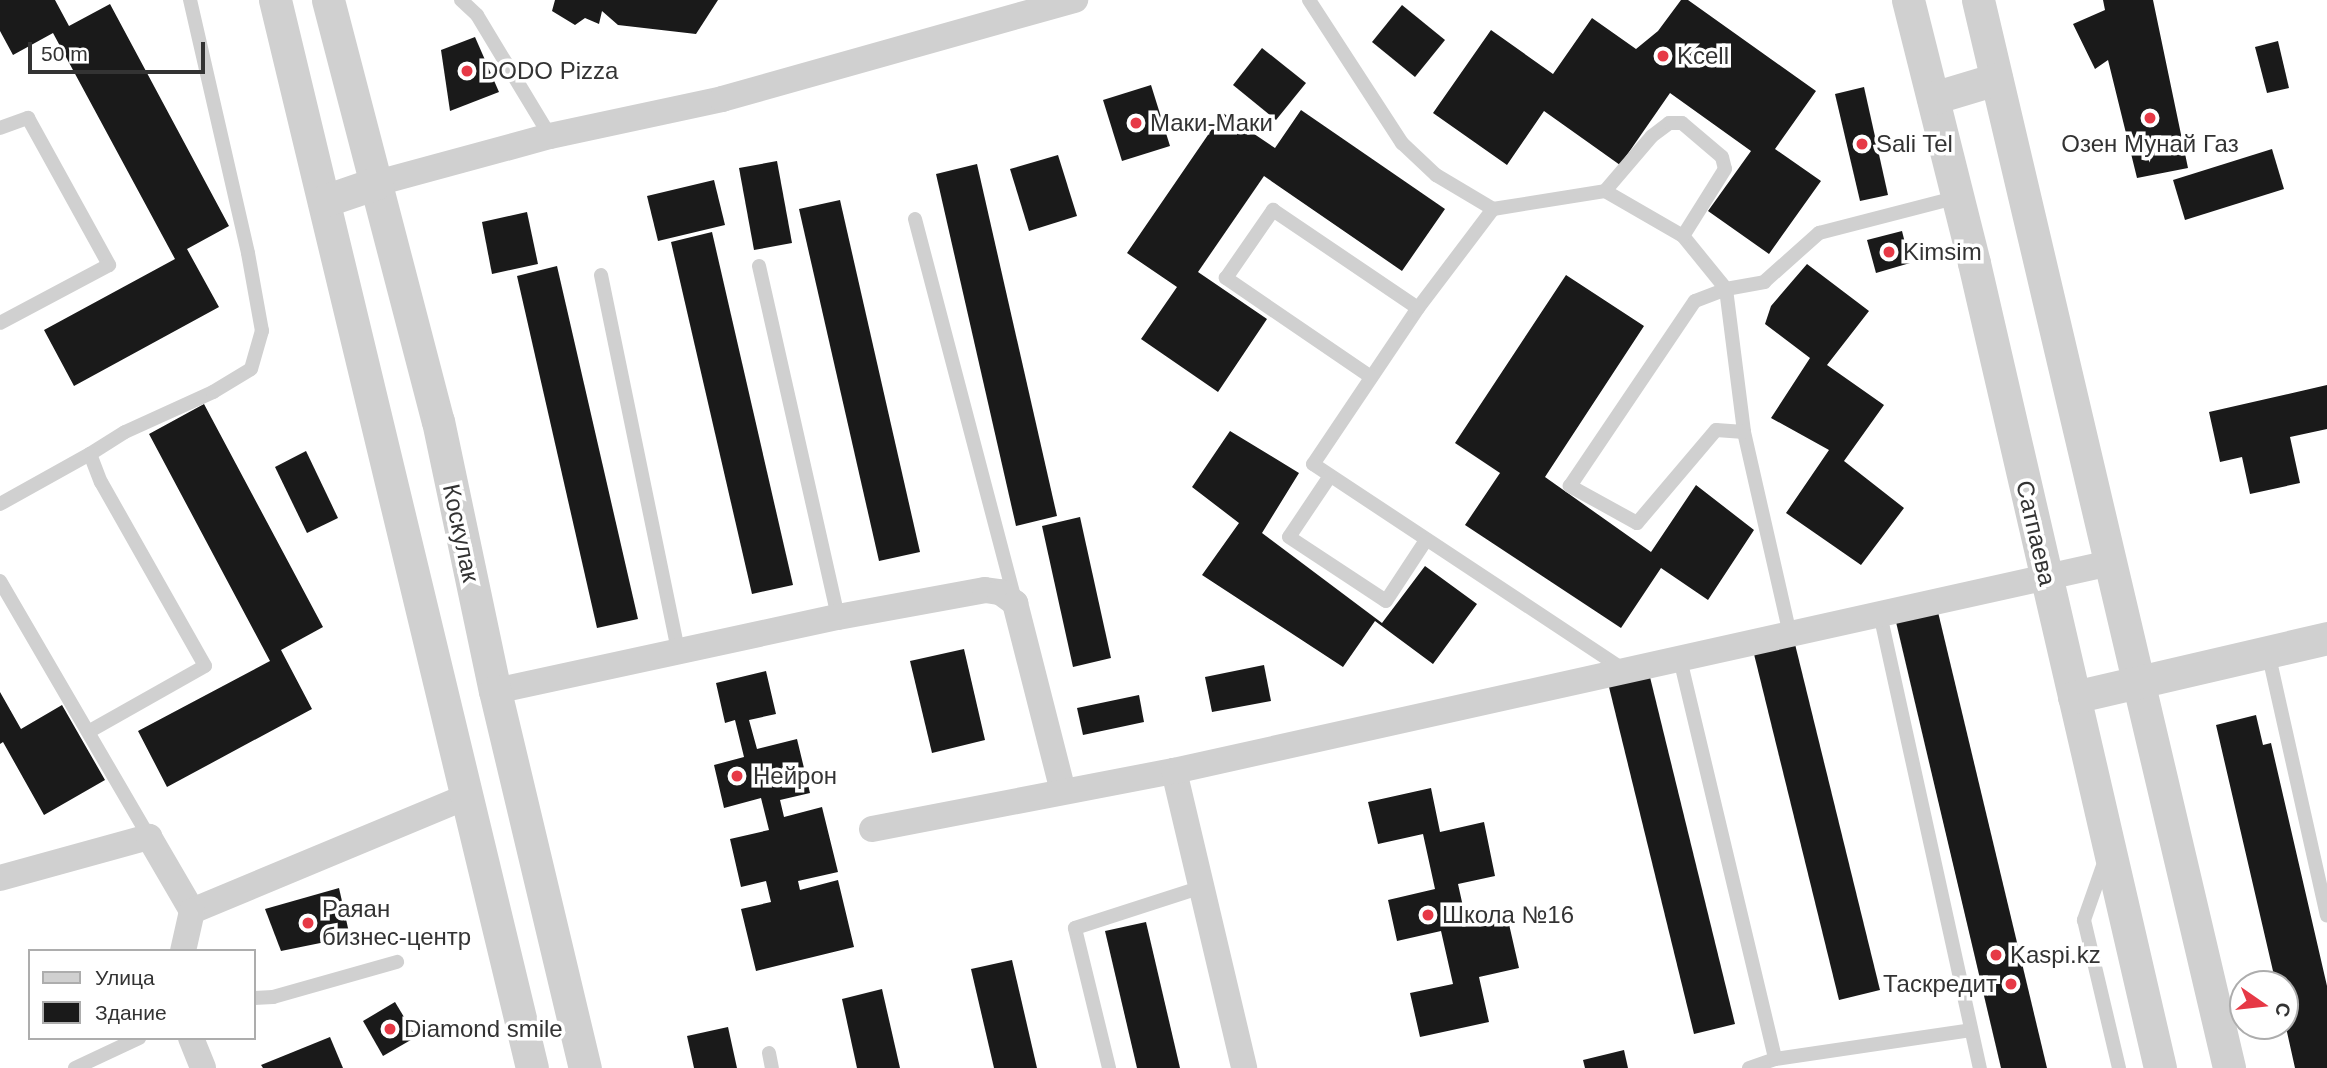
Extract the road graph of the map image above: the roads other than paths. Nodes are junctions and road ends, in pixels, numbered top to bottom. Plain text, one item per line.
1 (190, 0) edge
2 (275, 0) edge
3 (328, 0) edge
4 (461, 0) edge
5 (1075, 0) edge
6 (1309, 0) edge
7 (1908, 0) edge
8 (1978, 0) edge
9 (1996, 79) junction
10 (1933, 97) junction
11 (0, 128) edge
12 (550, 136) junction
13 (377, 183) junction
14 (1605, 191) junction
15 (1958, 197) junction
16 (324, 201) junction
17 (1493, 209) junction
18 (915, 219) dead end
19 (1683, 236) junction
20 (759, 266) dead end
21 (601, 275) dead end
22 (1726, 289) junction
23 (1418, 308) junction
24 (0, 323) edge
25 (1371, 377) junction
26 (1744, 432) junction
27 (90, 454) junction
28 (1330, 476) junction
29 (0, 504) edge
30 (1426, 540) junction
31 (2110, 563) junction
32 (2046, 577) junction
33 (0, 581) edge
34 (1015, 603) junction
35 (1880, 614) junction
36 (838, 617) junction
37 (1790, 634) junction
38 (2327, 638) edge
39 (678, 650) junction
40 (2268, 652) junction
41 (1680, 659) junction
42 (1626, 671) junction
43 (2138, 683) junction
44 (495, 691) junction
45 (2074, 697) junction
46 (88, 732) junction
47 (1174, 771) junction
48 (516, 777) junction
49 (1063, 791) junction
50 (466, 797) junction
51 (872, 829) dead end
52 (149, 837) junction
53 (2109, 849) junction
54 (0, 878) edge
55 (1202, 887) junction
56 (192, 911) junction
57 (2327, 915) edge
58 (183, 949) edge
59 (397, 962) dead end
60 (256, 998) edge
61 (1971, 1030) junction
62 (135, 1040) edge
63 (192, 1040) edge
64 (1774, 1059) junction
65 (75, 1068) edge
66 (204, 1068) edge
67 (532, 1068) edge
68 (585, 1068) edge
69 (1109, 1068) edge
70 (1244, 1068) edge
71 (1749, 1068) edge
72 (1979, 1068) edge
73 (2119, 1068) edge
74 (2160, 1068) edge
75 (2229, 1068) edge

1 - 27 lane
2 - 16 street
3 - 13 street, Коскулак
4 - 12 lane
5 - 12 street
6 - 17 lane
7 - 10 street, Сатпаева
8 - 9 street
9 - 10 street
9 - 31 street
10 - 15 street, Сатпаева
11 - 24 lane
12 - 13 street
13 - 16 street
13 - 44 street, Коскулак
14 - 17 lane
14 - 19 lane
14 - 19 lane
15 - 22 lane
15 - 32 street, Сатпаева
16 - 50 street
17 - 23 lane
18 - 34 lane
19 - 22 lane
20 - 36 lane
21 - 39 lane
22 - 26 lane
22 - 26 lane
23 - 25 lane
23 - 25 lane
25 - 28 lane
26 - 37 lane
27 - 29 lane
27 - 46 lane
28 - 30 lane
28 - 30 lane
30 - 42 lane
31 - 32 street
31 - 43 street
32 - 35 street
32 - 45 street, Сатпаева
33 - 46 lane
34 - 36 street
34 - 49 street
35 - 37 street
35 - 61 lane
36 - 39 street
37 - 41 street
38 - 40 street
39 - 44 street
40 - 43 street
40 - 57 lane
41 - 42 street
41 - 64 lane
42 - 47 street
43 - 45 street
43 - 75 street
44 - 48 street, Коскулак
45 - 53 street, Сатпаева
46 - 52 lane
47 - 49 street
47 - 55 street
48 - 50 street
48 - 68 street, Коскулак
49 - 51 street
50 - 56 street
50 - 67 street
52 - 54 street
52 - 56 street
53 - 73 lane
53 - 74 street, Сатпаева
55 - 69 lane
55 - 70 street
56 - 58 street
59 - 60 lane
61 - 64 lane
61 - 72 lane
62 - 65 lane
63 - 66 street
64 - 71 lane

